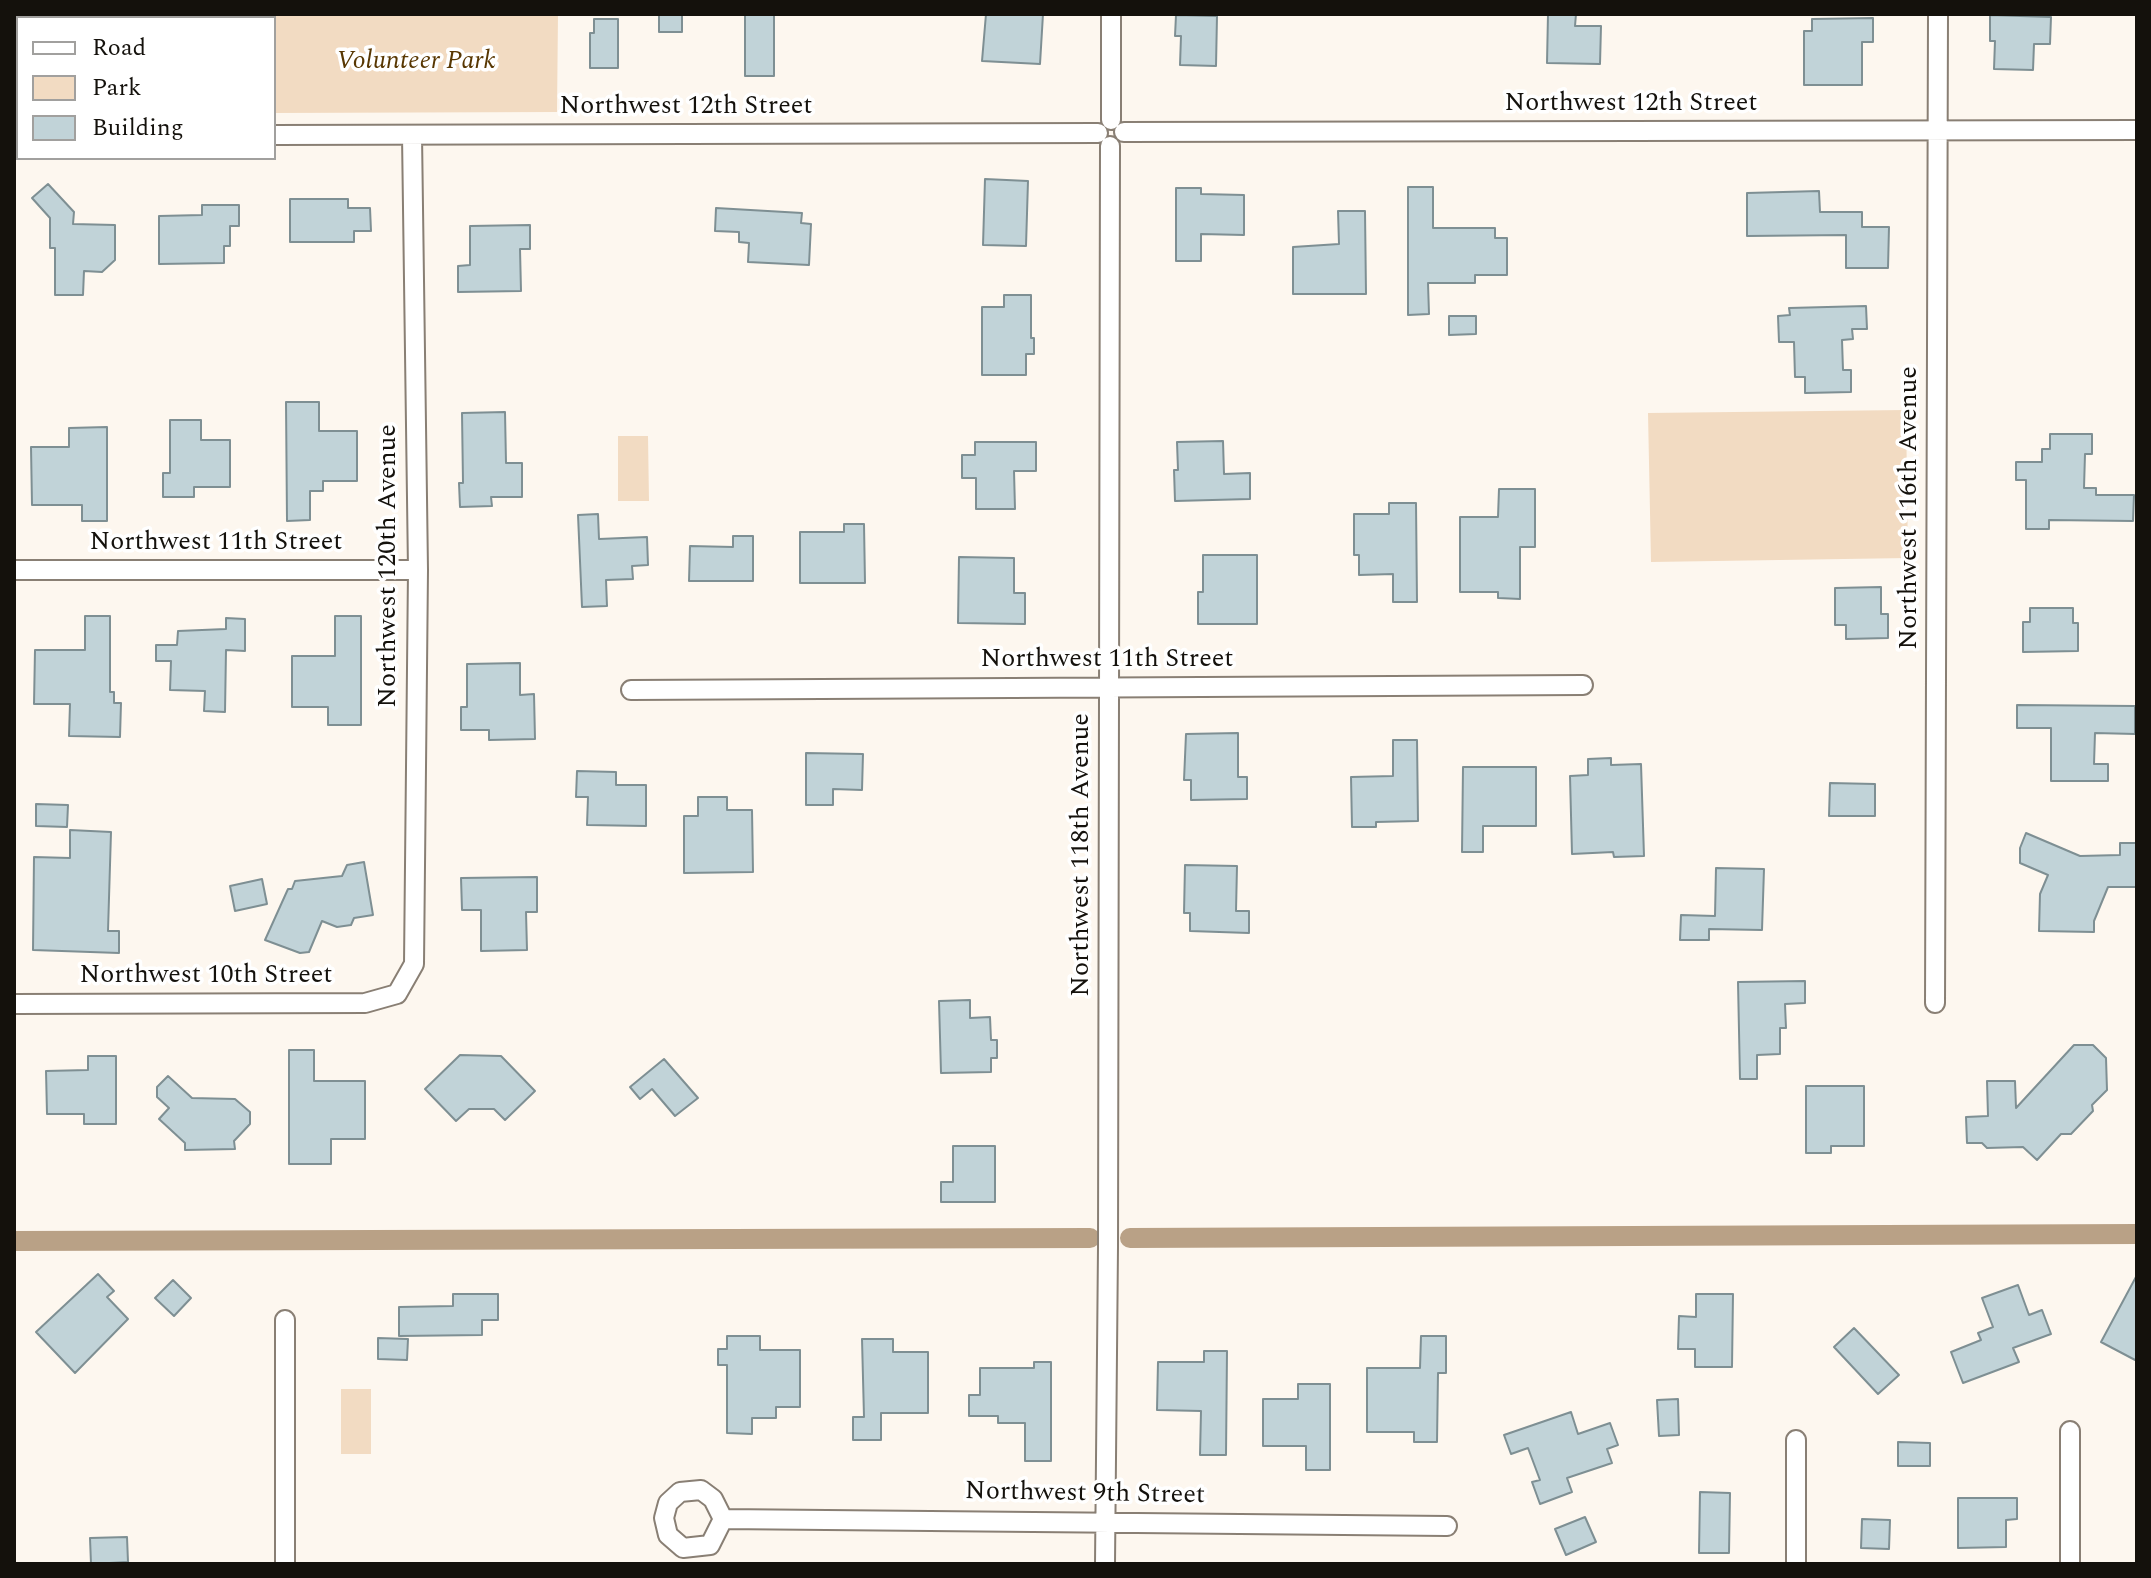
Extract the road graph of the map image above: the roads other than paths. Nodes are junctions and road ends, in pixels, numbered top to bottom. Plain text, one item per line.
1 (1111, 14) edge
2 (1938, 14) edge
3 (1938, 130) junction
4 (2137, 130) edge
5 (1111, 133) junction
6 (276, 135) edge
7 (412, 135) junction
8 (14, 570) edge
9 (418, 570) junction
10 (1583, 685) dead end
11 (1109, 687) junction
12 (631, 690) dead end
13 (397, 994) joint
14 (1935, 1003) dead end
15 (14, 1004) edge
16 (285, 1320) dead end
17 (2070, 1431) dead end
18 (1796, 1440) dead end
19 (723, 1519) dead end
20 (1105, 1521) junction
21 (1447, 1526) dead end
22 (285, 1564) edge
23 (1105, 1564) edge
24 (1796, 1564) edge
25 (2070, 1564) edge

1 - 5 street, Northwest 118th Avenue
2 - 3 street, Northwest 116th Avenue
3 - 4 street, Northwest 12th Street
3 - 5 street, Northwest 12th Street
3 - 14 street, Northwest 116th Avenue
5 - 7 street, Northwest 12th Street
5 - 11 street, Northwest 118th Avenue
6 - 7 street, Northwest 12th Street
7 - 9 street, Northwest 120th Avenue
8 - 9 street, Northwest 11th Street
9 - 13 street, Northwest 120th Avenue
10 - 11 street, Northwest 11th Street
11 - 12 street, Northwest 11th Street
11 - 20 street, Northwest 118th Avenue
13 - 15 street, Northwest 10th Street
16 - 22 street
17 - 25 street
18 - 24 street
19 - 20 street, Northwest 9th Street
20 - 21 street, Northwest 9th Street
20 - 23 street, Northwest 118th Avenue

